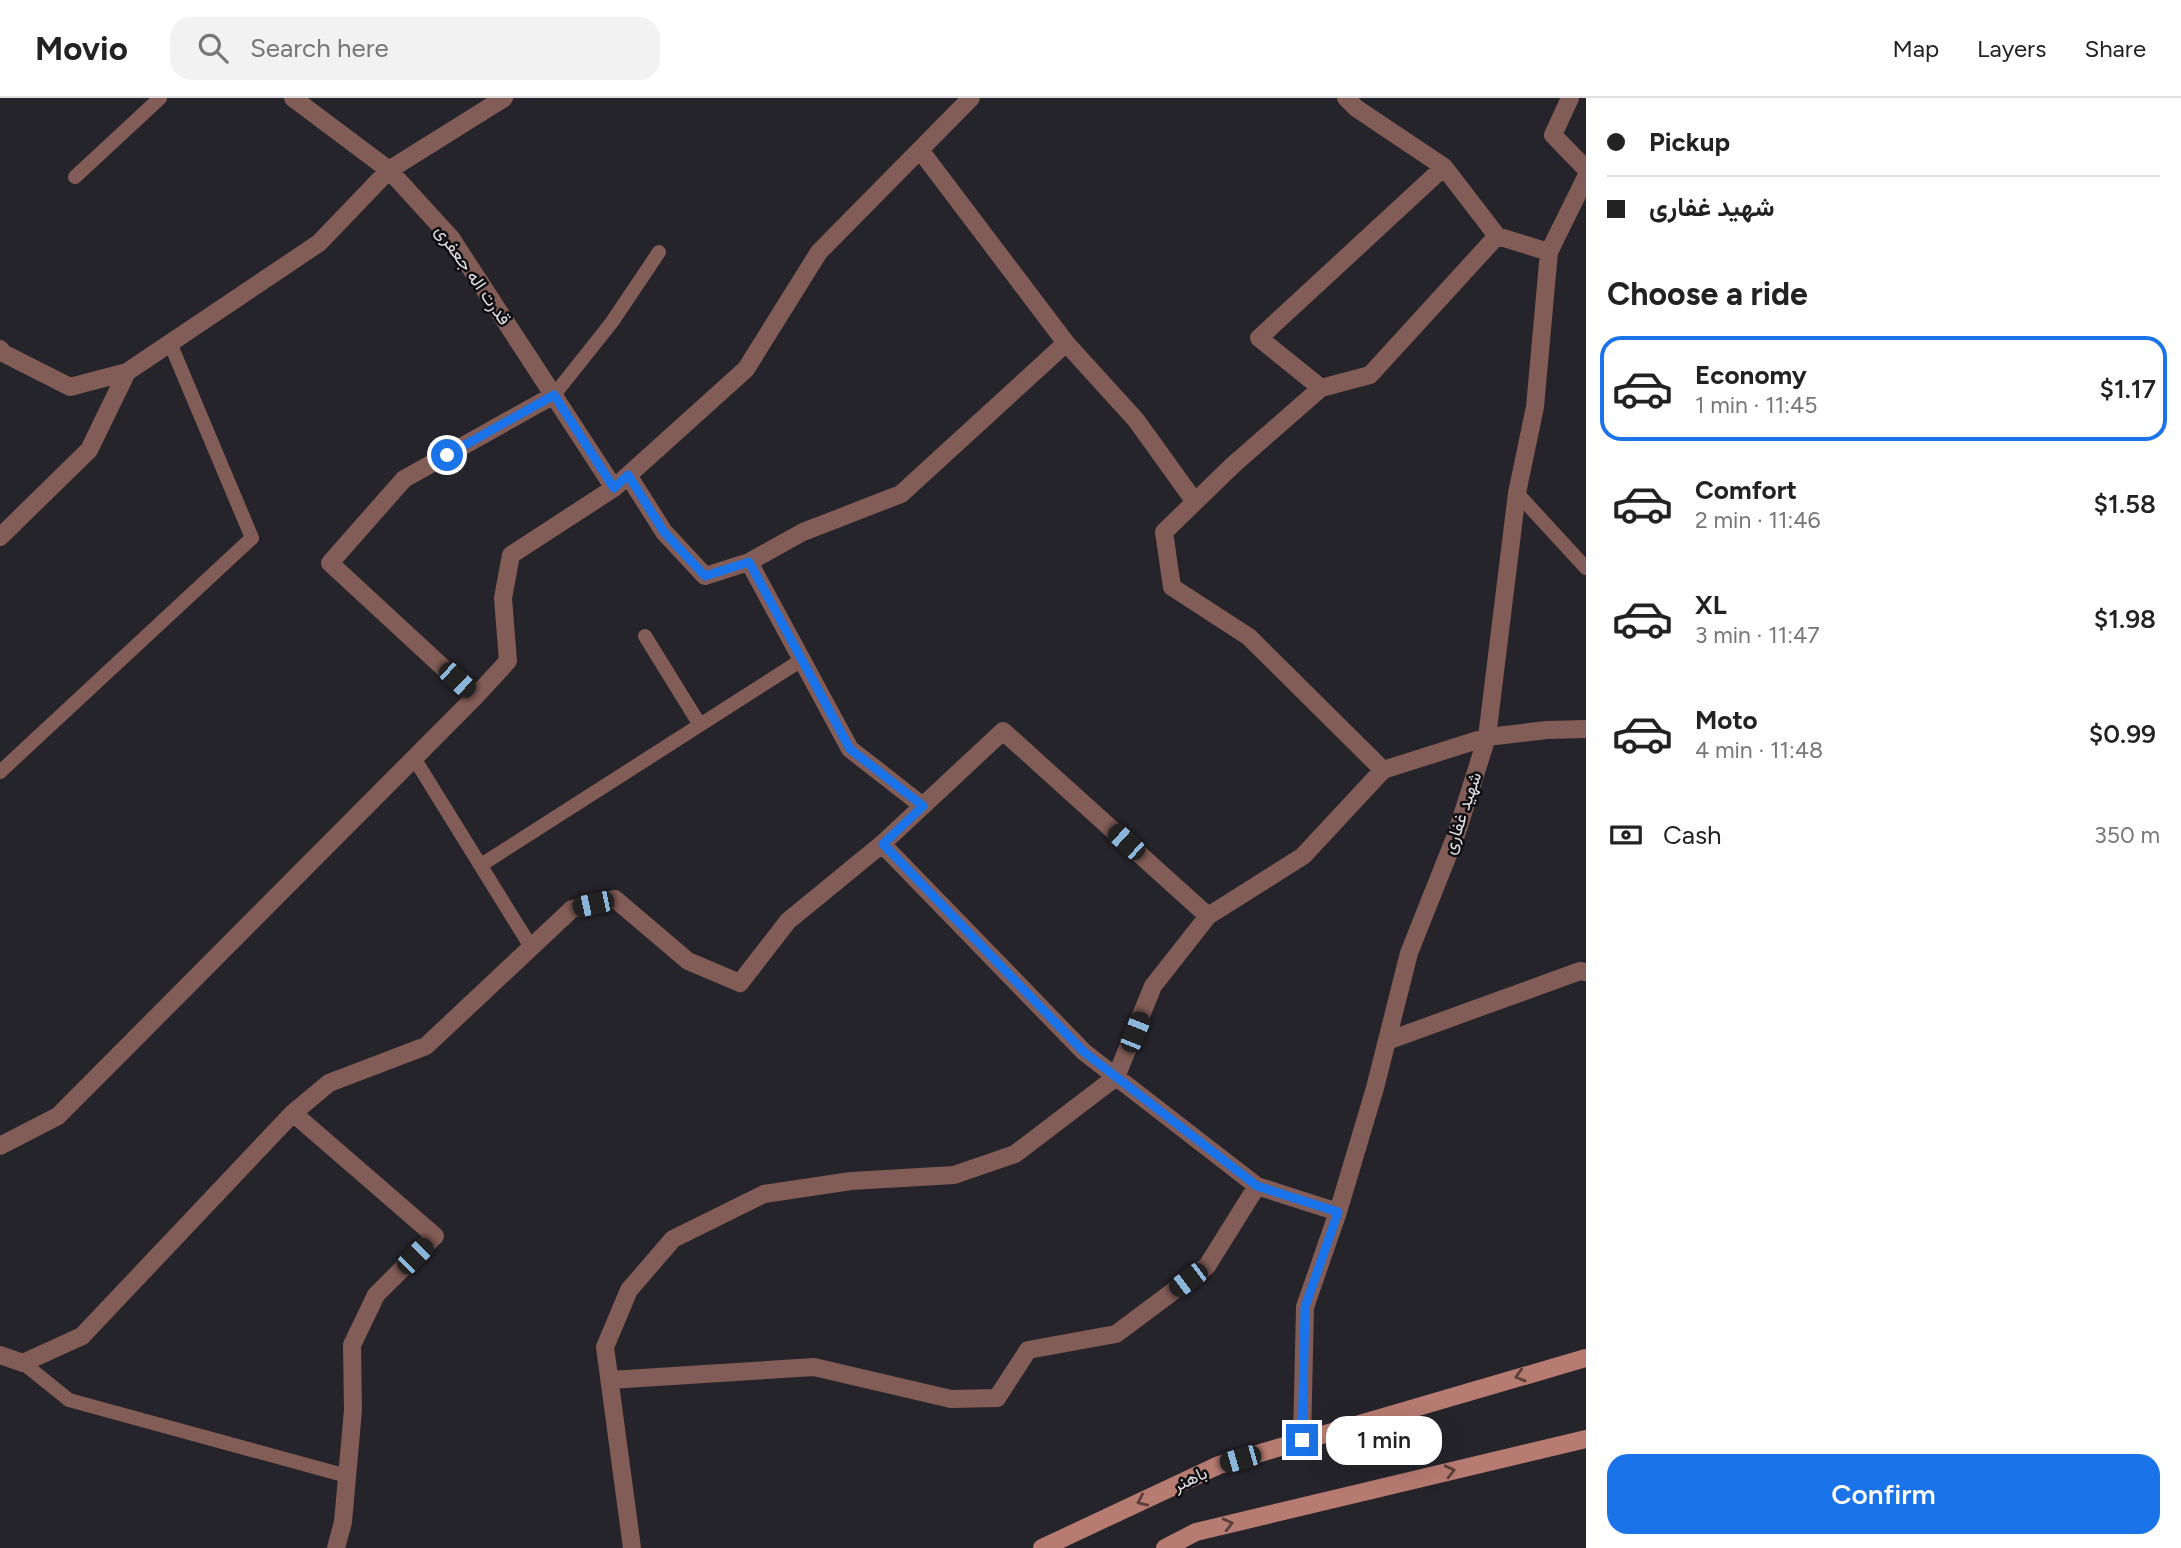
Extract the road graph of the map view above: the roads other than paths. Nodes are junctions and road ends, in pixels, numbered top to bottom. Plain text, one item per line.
1 (160, 98) edge
2 (293, 98) edge
3 (504, 98) edge
4 (971, 98) edge
5 (1346, 98) edge
6 (1570, 98) edge
7 (920, 150) junction
8 (1444, 167) junction
9 (1586, 169) edge
10 (389, 170) junction
11 (75, 177) dead end
12 (1586, 177) edge
13 (1497, 236) junction
14 (659, 252) dead end
15 (1549, 252) junction
16 (170, 343) junction
17 (1066, 343) junction
18 (0, 349) edge
19 (127, 372) junction
20 (1321, 388) junction
21 (554, 395) junction
22 (628, 475) junction
23 (614, 488) junction
24 (1517, 493) junction
25 (1195, 502) junction
26 (0, 537) edge
27 (749, 562) junction
28 (1586, 568) edge
29 (645, 636) dead end
30 (800, 661) junction
31 (475, 697) junction
32 (700, 725) junction
33 (1586, 729) edge
34 (1487, 737) junction
35 (414, 758) junction
36 (1383, 770) junction
37 (0, 772) edge
38 (923, 806) junction
39 (883, 844) junction
40 (481, 865) junction
41 (1208, 916) junction
42 (531, 947) junction
43 (1586, 972) edge
44 (1387, 1041) junction
45 (1116, 1077) junction
46 (293, 1112) junction
47 (0, 1146) edge
48 (1257, 1186) junction
49 (1338, 1212) junction
50 (0, 1355) edge
51 (1586, 1358) edge
52 (23, 1363) junction
53 (610, 1380) junction
54 (1586, 1439) edge
55 (1302, 1440) junction
56 (347, 1476) junction
57 (336, 1548) edge
58 (632, 1548) edge
59 (1042, 1548) edge
60 (1165, 1548) edge

1 - 11 lane
2 - 10 street, قدرت اله جعفری
3 - 10 street
4 - 7 street
5 - 8 street
6 - 9 street
7 - 17 street
7 - 22 street
8 - 13 street
8 - 20 street
10 - 16 street
10 - 21 street, قدرت اله جعفری
12 - 15 street, شهید غفاری
13 - 15 street
13 - 20 street
14 - 21 lane
15 - 24 street, شهید غفاری
16 - 19 street
16 - 37 lane
17 - 25 street
17 - 27 street
18 - 19 street
19 - 26 street
20 - 25 street
21 - 23 street, قدرت اله جعفری
21 - 31 street
22 - 23 street
22 - 27 street
23 - 31 street
24 - 28 lane
24 - 34 street, شهید غفاری
25 - 36 street
27 - 30 street
29 - 32 lane
30 - 32 lane
30 - 38 street
31 - 35 street
32 - 40 lane
33 - 34 street
34 - 36 street
34 - 44 street, شهید غفاری
35 - 40 lane
35 - 47 street
36 - 41 street
38 - 39 street
38 - 41 street
39 - 42 street
39 - 45 street
40 - 42 lane
41 - 45 street
42 - 46 street
43 - 44 street
44 - 49 street, شهید غفاری
45 - 48 street
45 - 53 street
46 - 52 street
46 - 56 street
48 - 49 street
48 - 53 street
49 - 55 street, شهید غفاری
50 - 52 street
51 -> 55 main road, باهنر
52 - 56 lane
53 - 58 street
60 -> 54 main road
55 -> 59 main road, باهنر
56 - 57 street

